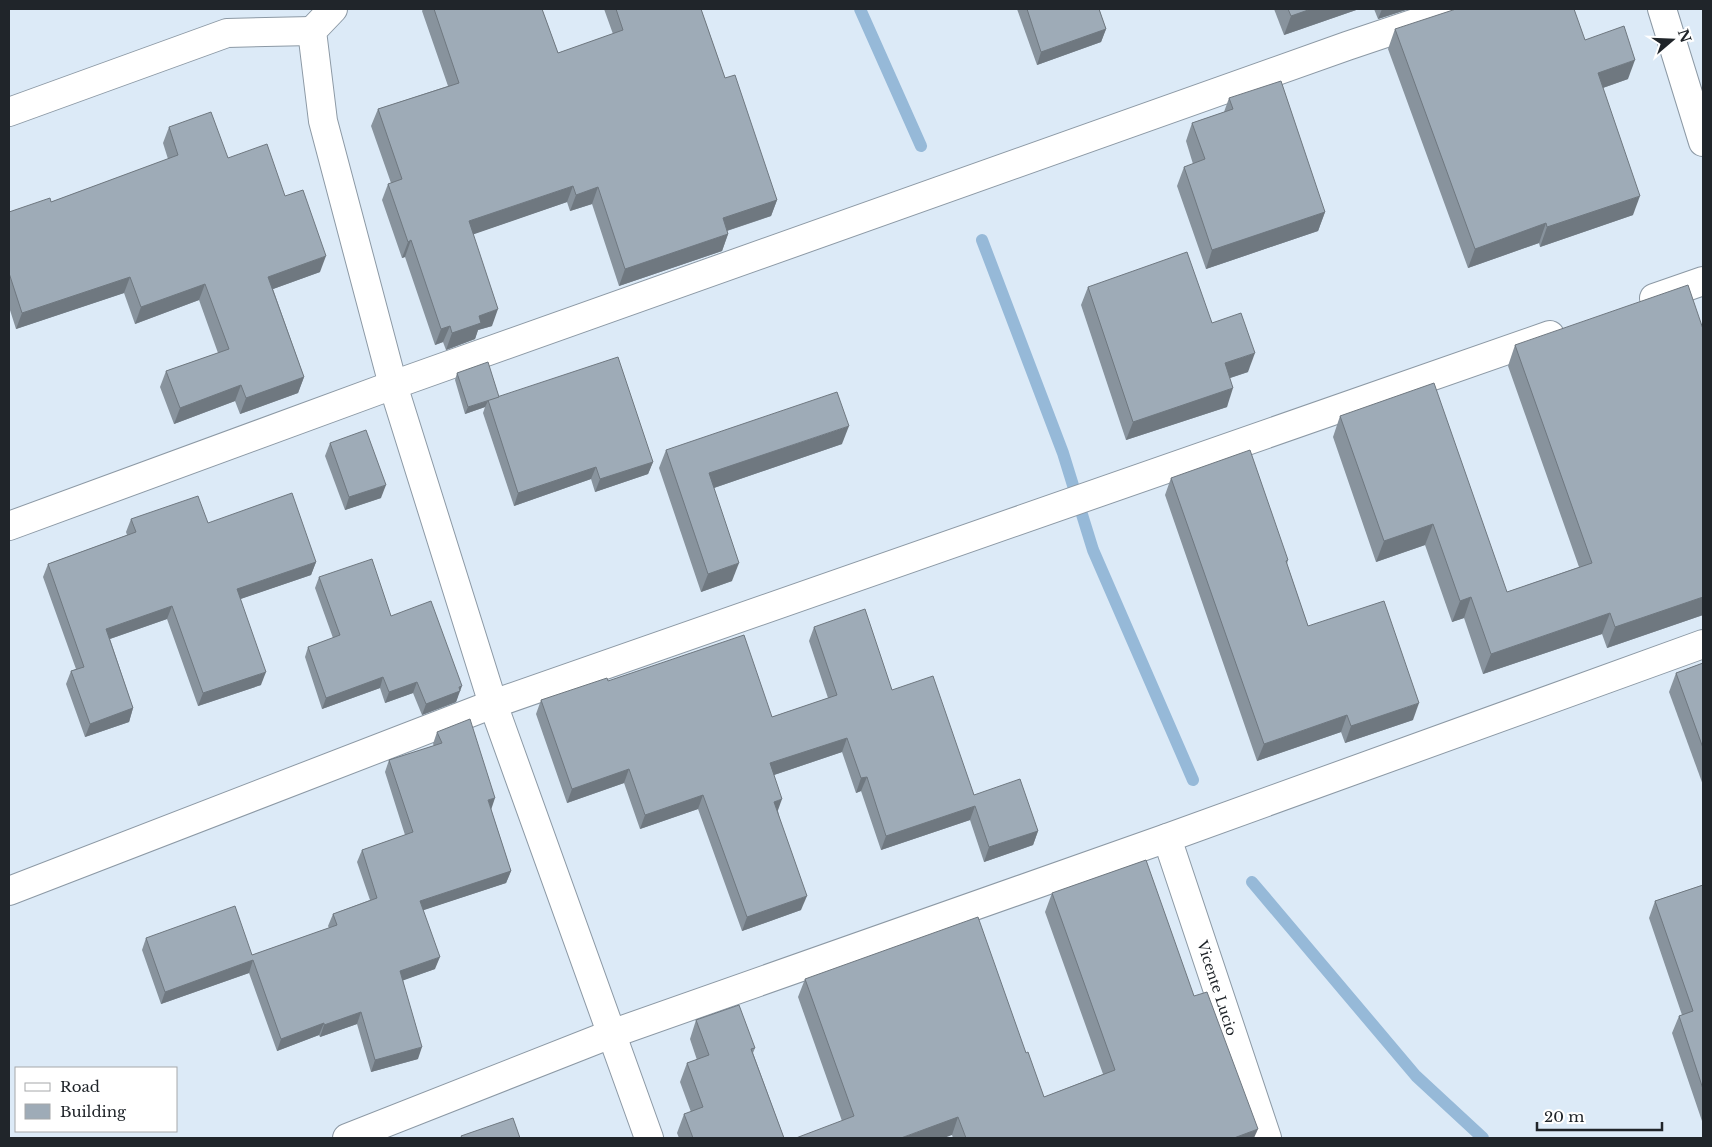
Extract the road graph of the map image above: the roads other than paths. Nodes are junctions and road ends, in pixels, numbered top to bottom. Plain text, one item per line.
1 (333, 9) edge
2 (1457, 9) edge
3 (1662, 9) edge
4 (312, 31) junction
5 (9, 112) edge
6 (1703, 142) edge
7 (1703, 281) edge
8 (1628, 307) edge
9 (1572, 327) edge
10 (393, 385) junction
11 (9, 526) edge
12 (1703, 644) edge
13 (493, 704) junction
14 (1167, 838) junction
15 (9, 892) edge
16 (611, 1034) junction
17 (347, 1138) edge
18 (649, 1138) edge
19 (1267, 1138) edge

1 - 4 street
2 - 10 street
3 - 6 street
4 - 5 street
4 - 10 street
7 - 8 street
9 - 13 street
10 - 11 street
10 - 13 street
12 - 14 street
13 - 15 street
13 - 16 street
14 - 16 street
14 - 19 street, Vicente Lucio
16 - 17 street
16 - 18 street

